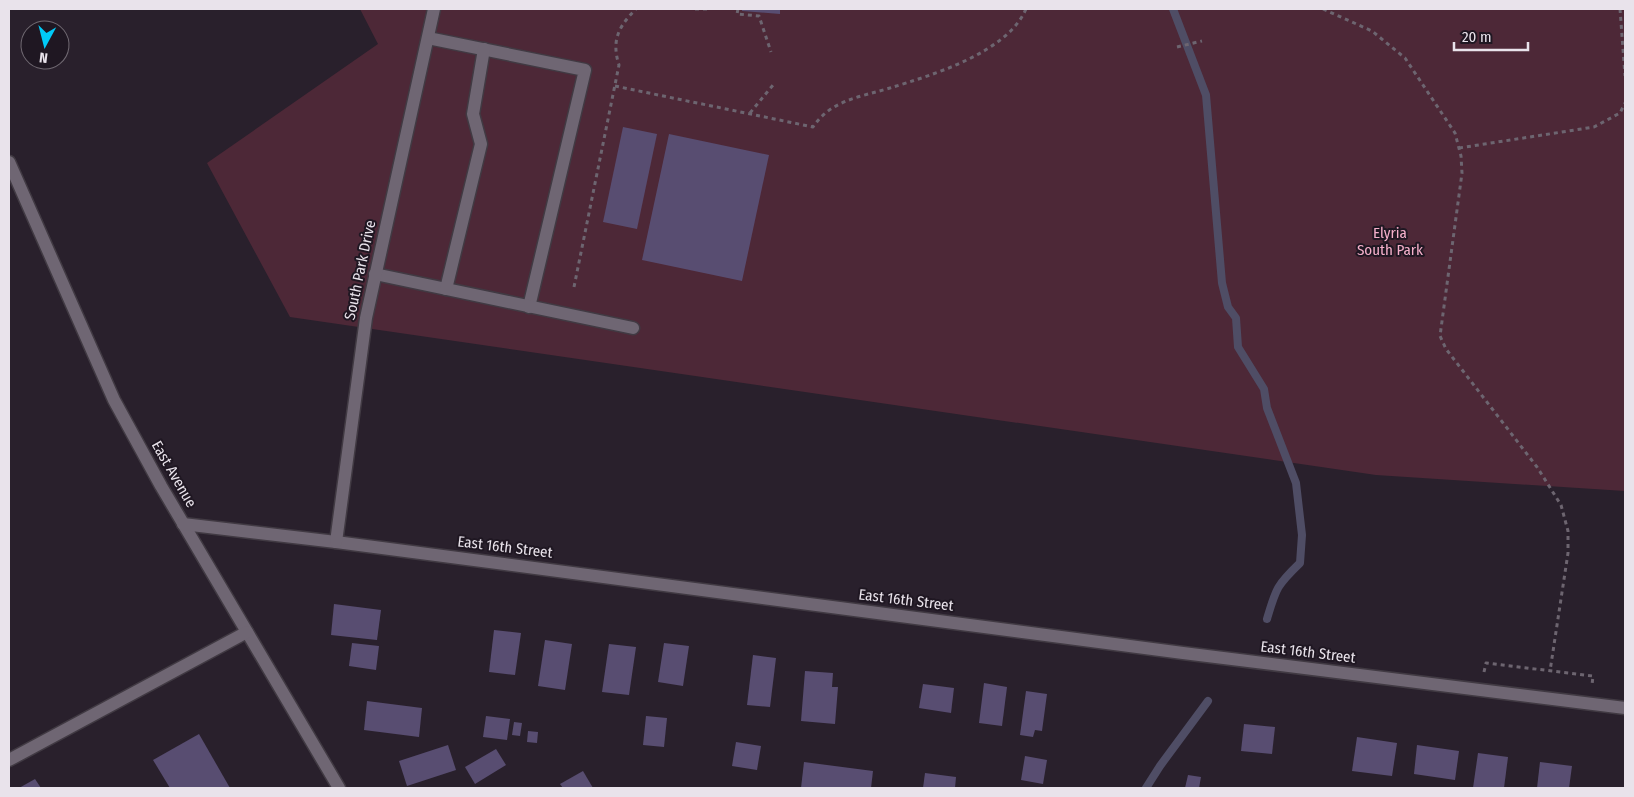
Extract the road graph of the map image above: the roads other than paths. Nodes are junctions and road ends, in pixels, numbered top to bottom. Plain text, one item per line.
1 (434, 9) edge
2 (428, 38) junction
3 (484, 50) junction
4 (9, 162) edge
5 (375, 274) junction
6 (446, 289) junction
7 (529, 307) junction
8 (633, 328) dead end
9 (183, 524) junction
10 (336, 542) junction
11 (247, 632) junction
12 (1625, 708) edge
13 (9, 760) edge
14 (339, 788) edge

1 - 2 street, South Park Drive
2 - 3 street
2 - 5 street, South Park Drive
3 - 6 street
3 - 7 street
4 - 9 street, East Avenue
5 - 6 street
5 - 10 street, South Park Drive
6 - 7 street
7 - 8 street
9 - 10 street, East 16th Street
9 - 11 street, East Avenue
10 - 12 street, East 16th Street
11 - 13 street
11 - 14 street, East Avenue

